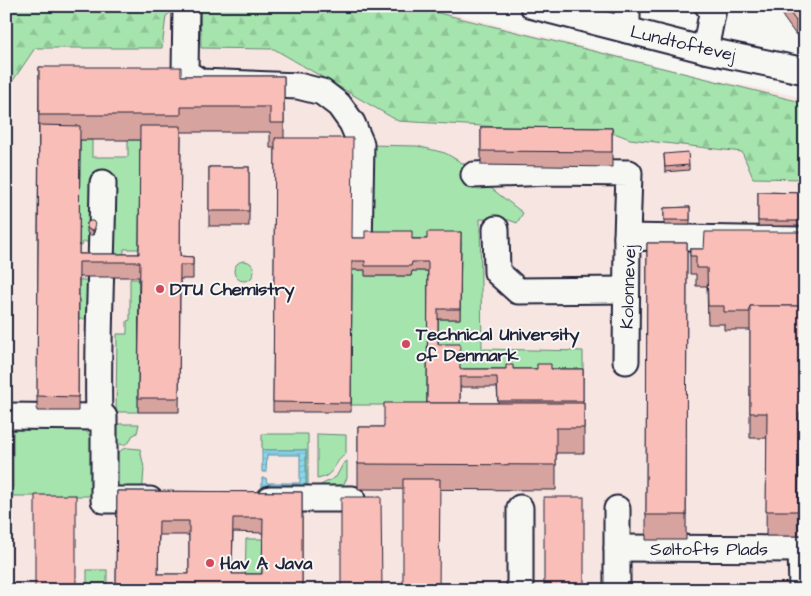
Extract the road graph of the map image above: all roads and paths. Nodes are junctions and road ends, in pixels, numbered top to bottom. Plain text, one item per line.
1 (186, 6) edge
2 (533, 6) edge
3 (708, 6) edge
4 (597, 14) edge
5 (627, 18) edge
6 (705, 50) junction
7 (805, 71) edge
8 (474, 174) dead end
9 (103, 183) dead end
10 (496, 229) dead end
11 (627, 237) junction
12 (805, 240) edge
13 (359, 248) edge
14 (626, 290) junction
15 (626, 361) dead end
16 (6, 416) edge
17 (99, 417) junction
18 (171, 499) edge
19 (248, 499) edge
20 (352, 499) edge
21 (520, 508) dead end
22 (617, 509) dead end
23 (617, 548) junction
24 (803, 549) edge
25 (520, 590) edge
26 (616, 590) edge
27 (802, 590) edge

1 - 13 street
2 - 4 street, Lundtoftevej
3 - 6 street
4 - 5 street, Lundtoftevej
5 - 6 street, Lundtoftevej
6 - 7 street, Lundtoftevej
8 - 11 street
9 - 17 street
10 - 14 street
11 - 12 street, Kolonnevej
11 - 14 street, Kolonnevej
14 - 15 street, Kolonnevej
16 - 17 street
17 - 18 street
19 - 20 street
21 - 25 street
22 - 23 street
23 - 24 street, Søltofts Plads
23 - 26 street
24 - 27 street, Søltofts Plads

